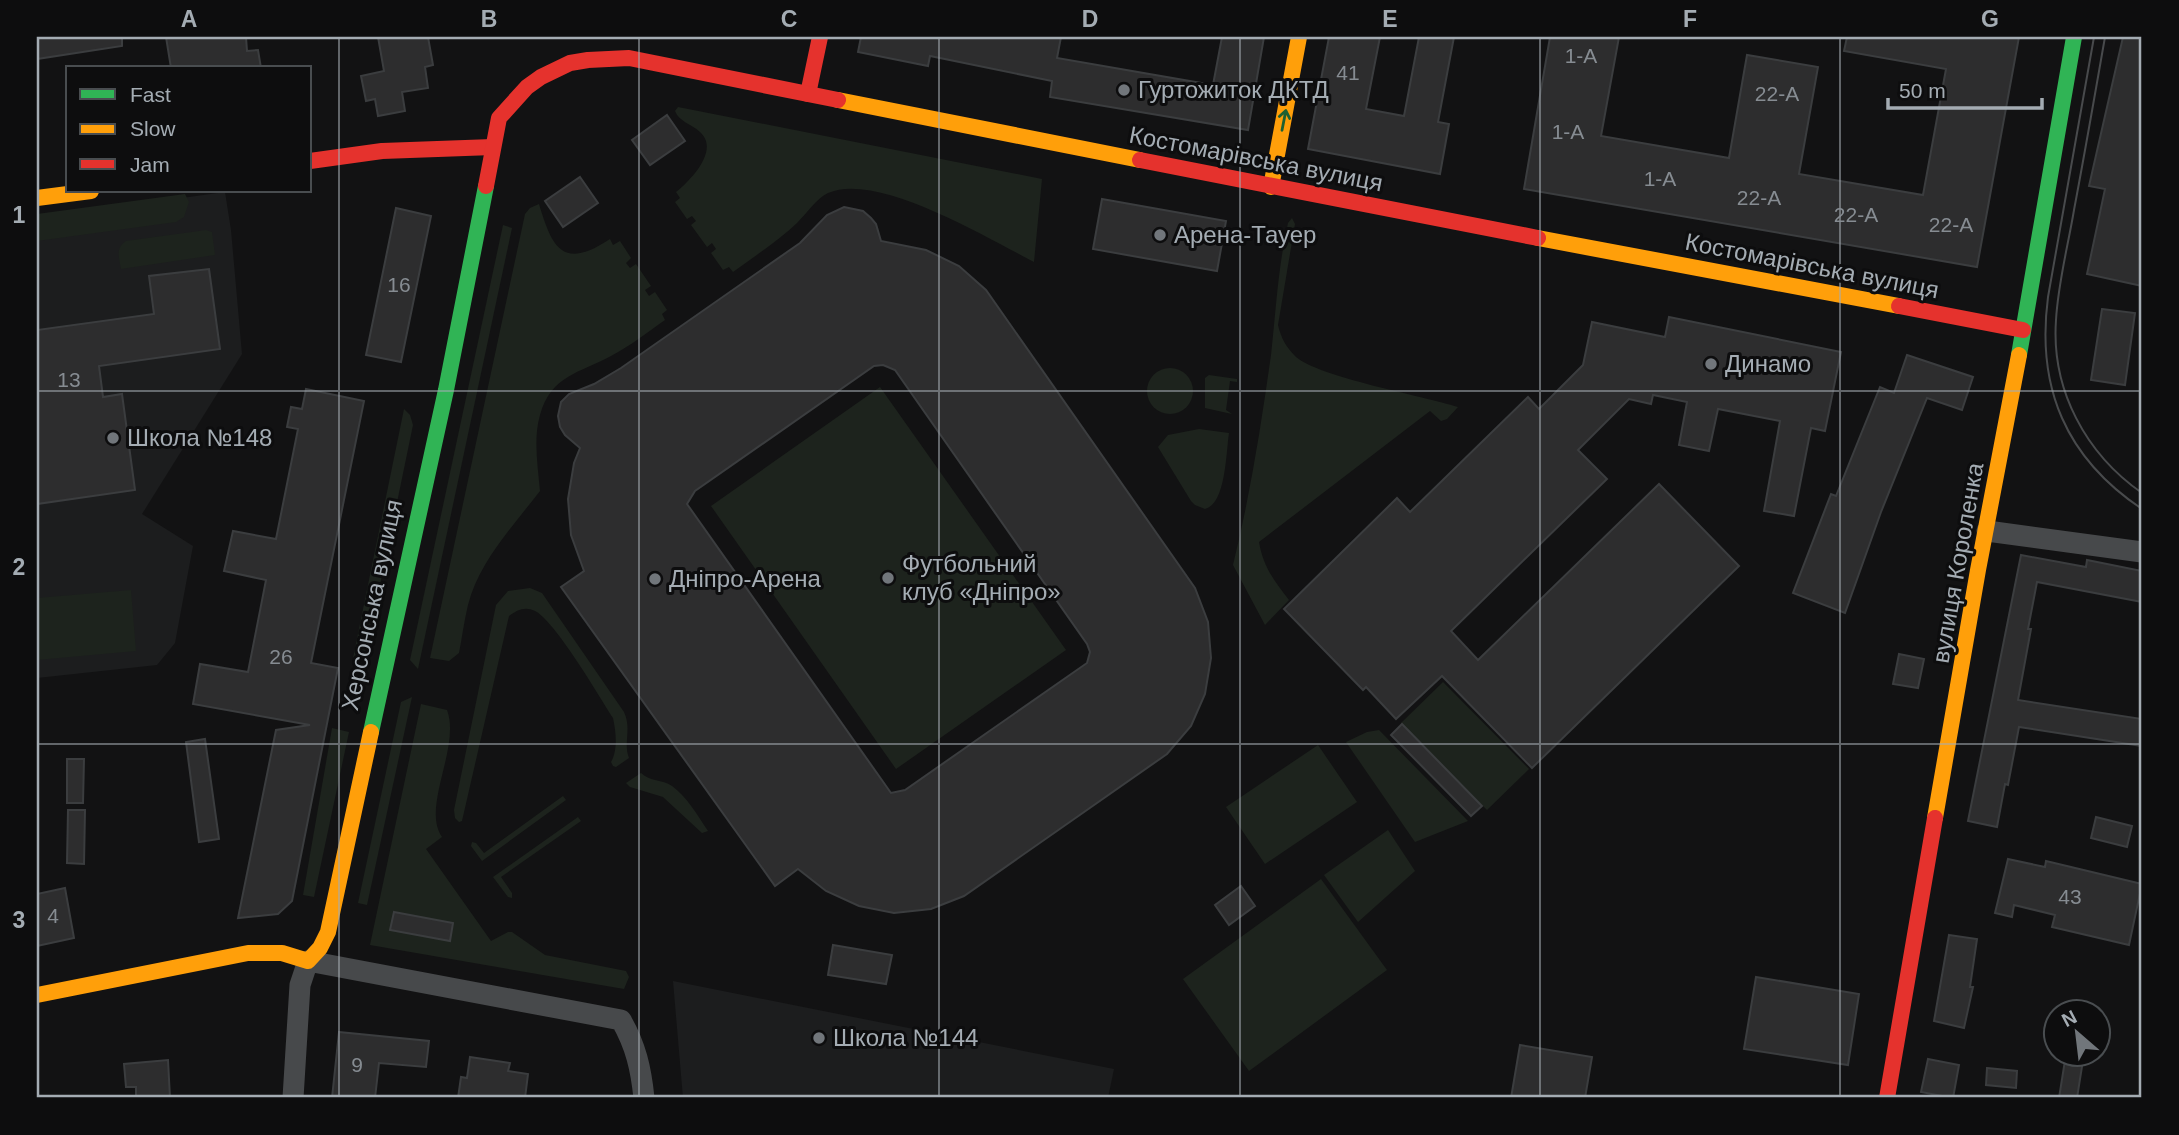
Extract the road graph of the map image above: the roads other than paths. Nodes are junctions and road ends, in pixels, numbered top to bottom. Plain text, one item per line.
1 (820, 37) edge
2 (1299, 37) edge
3 (2074, 37) edge
4 (808, 94) junction
5 (499, 118) joint
6 (493, 147) junction
7 (312, 161) edge
8 (1271, 187) junction
9 (83, 192) edge
10 (37, 198) edge
11 (2023, 330) junction
12 (1987, 531) junction
13 (2142, 552) edge
14 (308, 961) junction
15 (37, 995) edge
16 (293, 1098) edge
17 (644, 1098) edge
18 (1887, 1098) edge

1 - 4 street
8 -> 2 street
3 - 11 street, вулиця Короленка
4 - 5 street, Костомарівська вулиця
4 - 8 street, Костомарівська вулиця
5 - 6 street, Херсонська вулиця
6 - 7 street
6 - 14 street, Херсонська вулиця
8 - 11 street, Костомарівська вулиця
9 - 10 street
11 - 12 street, вулиця Короленка
12 - 13 street
12 - 18 street, вулиця Короленка
14 - 15 street
14 - 16 street, Херсонська вулиця
14 - 17 street

